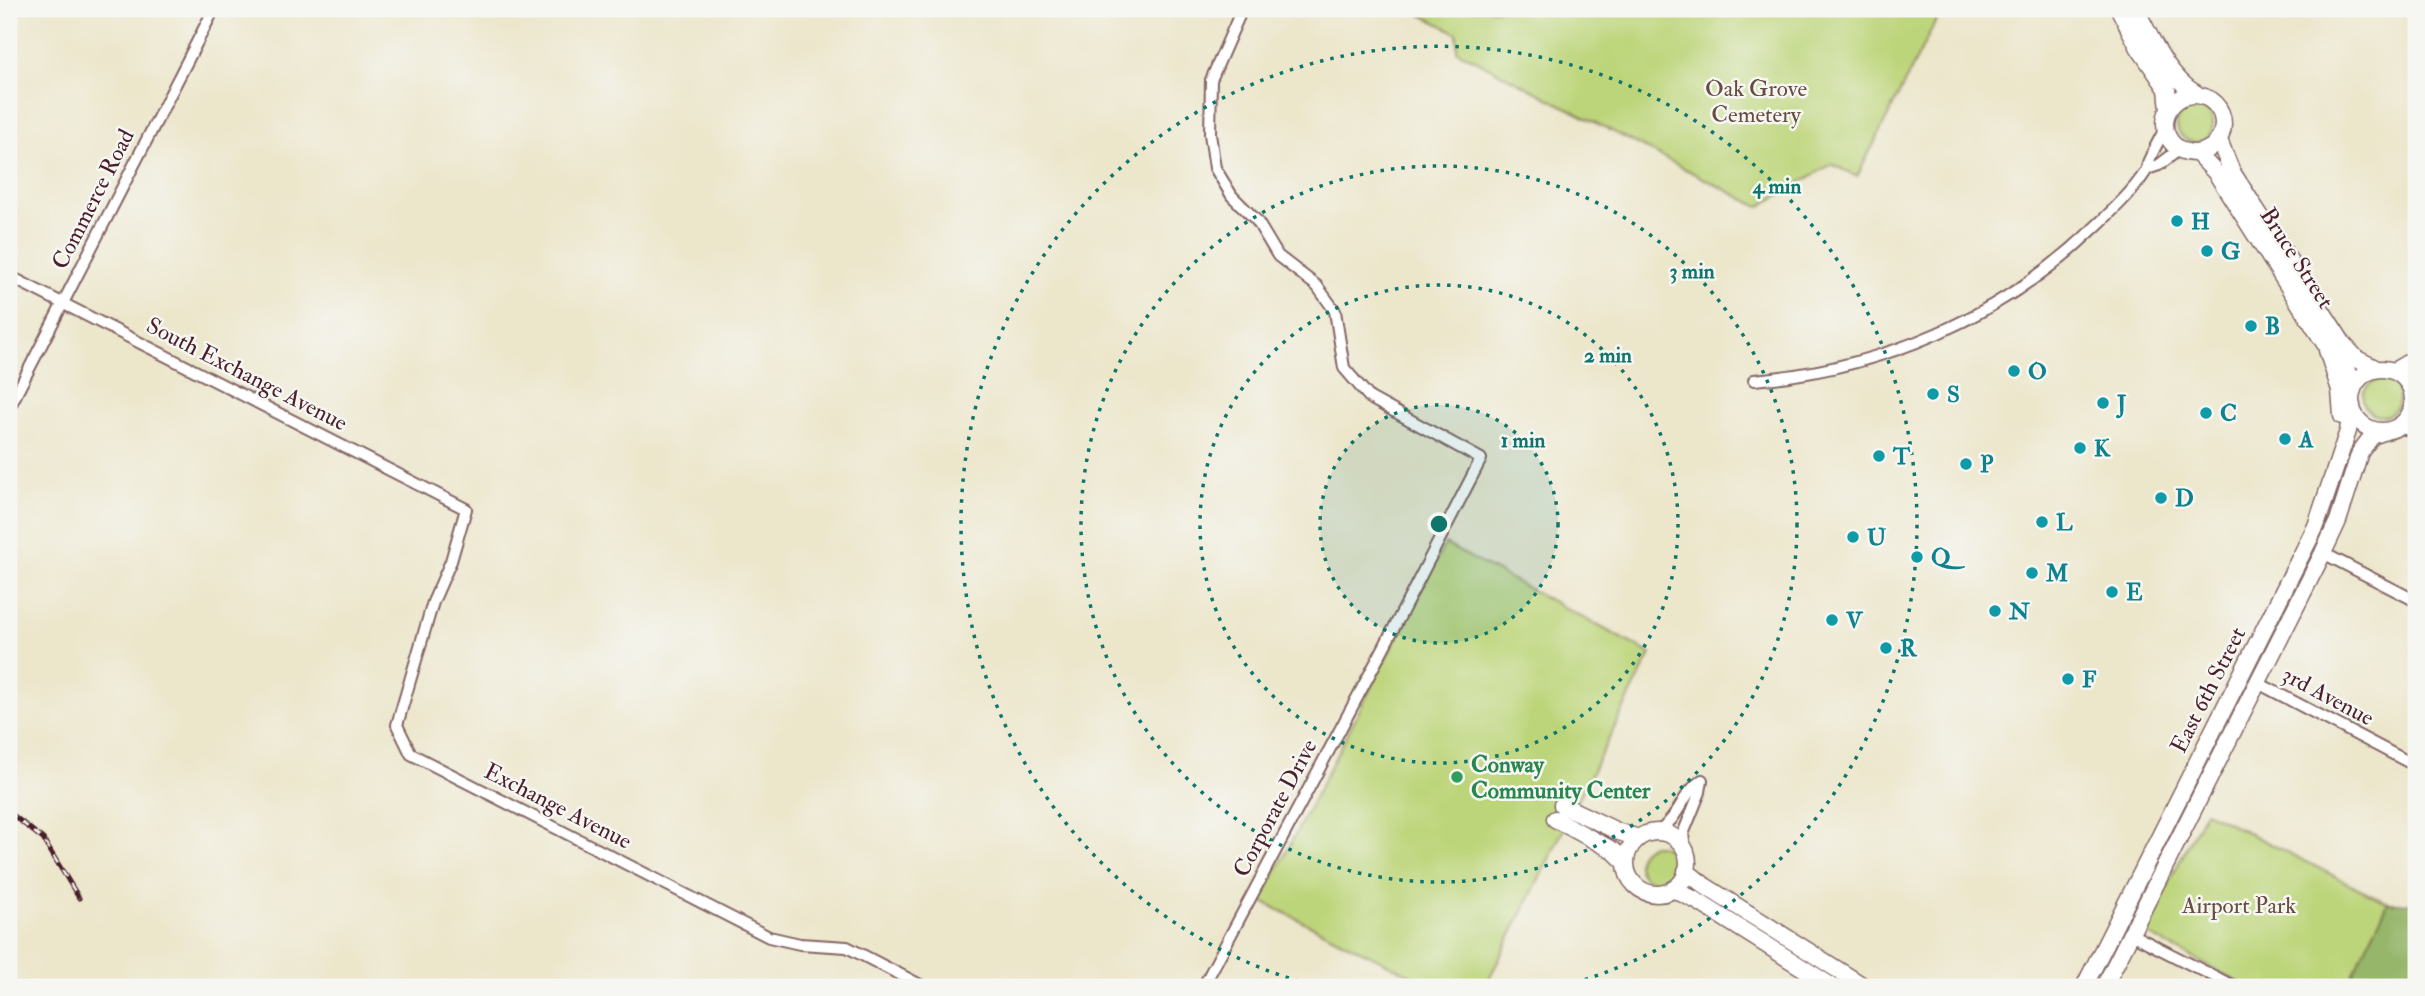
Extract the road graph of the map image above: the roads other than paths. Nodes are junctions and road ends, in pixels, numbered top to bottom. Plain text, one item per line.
1 (214, 9) edge
2 (1242, 9) edge
3 (2119, 9) edge
4 (2136, 9) edge
5 (2197, 94) junction
6 (2169, 109) junction
7 (2165, 128) junction
8 (2218, 140) junction
9 (2180, 149) junction
10 (2197, 153) junction
11 (2147, 169) junction
12 (9, 276) edge
13 (63, 303) junction
14 (2325, 344) junction
15 (2416, 358) edge
16 (2386, 370) junction
17 (1754, 380) dead end
18 (2416, 384) edge
19 (2352, 398) junction
20 (2414, 407) edge
21 (9, 408) edge
22 (2392, 429) junction
23 (2416, 432) edge
24 (2339, 459) junction
25 (466, 509) joint
26 (2323, 553) junction
27 (2416, 601) edge
28 (2258, 683) junction
29 (2416, 766) edge
30 (1658, 832) junction
31 (1639, 838) junction
32 (1686, 853) junction
33 (1626, 863) junction
34 (1686, 871) junction
35 (1673, 889) junction
36 (2131, 934) junction
37 (924, 987) edge
38 (1203, 987) edge
39 (1833, 987) edge
40 (1864, 987) edge
41 (2084, 987) edge
42 (2104, 987) edge
43 (2235, 987) edge

1 - 13 street, Commerce Road
2 - 38 street, Corporate Drive
3 - 6 street
4 - 5 street
5 - 6 street
5 - 8 street
6 - 7 street
7 - 9 street
7 - 11 street
8 - 10 street
8 - 16 street, Bruce Street
9 - 10 street
9 - 11 street
10 - 14 street, Bruce Street
11 - 17 street
12 - 13 street, South Exchange Avenue
13 - 21 street, Commerce Road
13 - 25 street, South Exchange Avenue
14 - 19 street, Bruce Street
14 - 24 street
15 - 16 street
16 - 19 street
16 - 20 street
18 - 20 street
19 - 22 street
19 - 24 street, East 6th Street
20 - 22 street
22 - 23 street
22 - 26 street, East 6th Street
24 - 41 street, East 6th Street
25 - 37 street, Exchange Avenue
26 - 27 street
26 - 28 street, East 6th Street
28 - 29 street, 3rd Avenue
28 - 36 street, East 6th Street
30 - 31 street
30 - 32 street
30 - 32 street
31 - 33 street
31 - 33 street
32 - 34 street
33 - 35 street
34 - 35 street
34 - 40 street
35 - 39 street
36 - 42 street, East 6th Street
36 - 43 street

